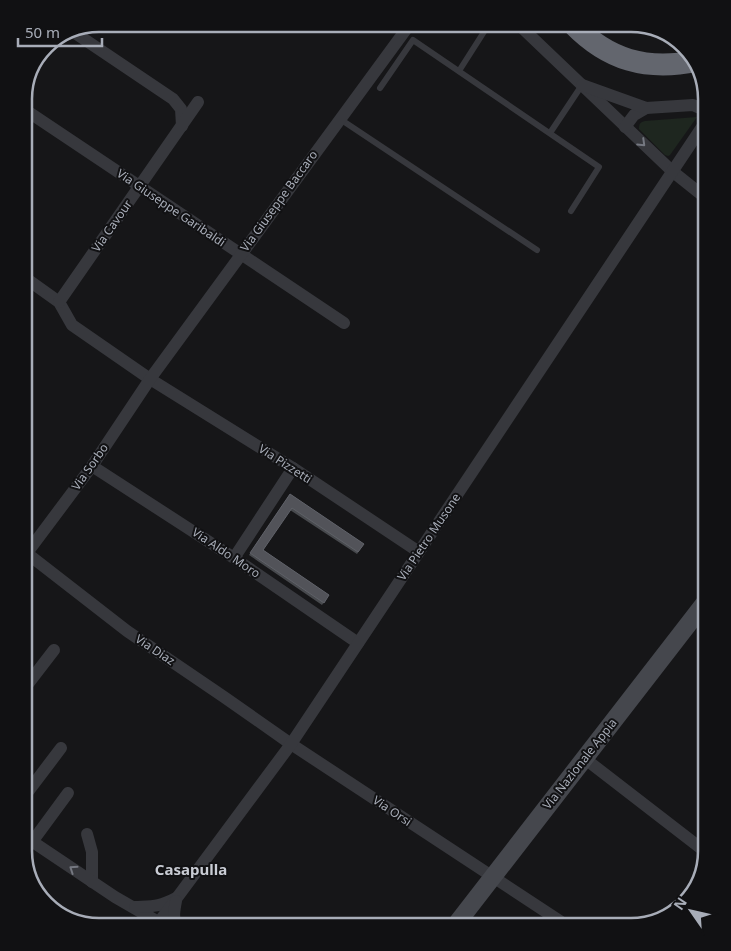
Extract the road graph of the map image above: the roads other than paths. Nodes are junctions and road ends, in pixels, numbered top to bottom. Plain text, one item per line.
1 (404, 33) edge
2 (483, 33) edge
3 (527, 33) edge
4 (583, 33) edge
5 (80, 36) edge
6 (687, 62) edge
7 (459, 71) junction
8 (582, 85) junction
9 (380, 88) dead end
10 (198, 102) dead end
11 (698, 104) edge
12 (693, 105) junction
13 (698, 107) edge
14 (646, 108) junction
15 (33, 115) edge
16 (340, 119) junction
17 (182, 126) junction
18 (626, 127) junction
19 (550, 133) junction
20 (698, 134) edge
21 (672, 171) junction
22 (140, 187) junction
23 (698, 192) edge
24 (571, 211) dead end
25 (537, 250) dead end
26 (240, 254) junction
27 (33, 283) edge
28 (59, 302) junction
29 (344, 323) dead end
30 (150, 380) junction
31 (92, 466) junction
32 (292, 468) junction
33 (32, 544) edge
34 (419, 552) junction
35 (32, 557) edge
36 (234, 558) junction
37 (698, 612) edge
38 (358, 643) junction
39 (54, 650) dead end
40 (32, 678) edge
41 (291, 744) junction
42 (61, 748) dead end
43 (584, 758) junction
44 (32, 787) edge
45 (68, 793) dead end
46 (32, 834) edge
47 (88, 834) dead end
48 (32, 842) edge
49 (698, 846) edge
50 (492, 877) junction
51 (92, 882) junction
52 (178, 897) junction
53 (132, 907) junction
54 (150, 918) edge
55 (165, 918) edge
56 (174, 918) edge
57 (461, 918) edge
58 (555, 918) edge

1 - 16 street, Via Giuseppe Baccaro
2 - 7 lane
3 - 8 street
4 - 6 highway
5 - 17 street
7 - 9 lane
7 - 19 lane
8 - 14 street
8 - 18 street
8 - 19 lane
10 - 17 street, Via Cavour
11 - 12 street
12 - 13 street, Via Pietro Musone
12 - 14 street
14 - 18 street
15 - 22 street, Via Giuseppe Garibaldi
16 - 25 lane
16 - 26 street, Via Giuseppe Baccaro
17 - 22 street, Via Cavour
18 -> 21 street
19 - 24 lane
20 - 21 street, Via Pietro Musone
21 - 23 street
21 - 34 street, Via Pietro Musone
22 - 26 street, Via Giuseppe Garibaldi
22 - 28 street, Via Cavour
26 - 29 street, Via Giuseppe Garibaldi
26 - 30 street, Via Giuseppe Baccaro
27 - 28 street
28 - 30 street, Via Pizzetti
30 - 31 street, Via Sorbo
30 - 32 street, Via Pizzetti
31 - 33 street, Via Sorbo
31 - 36 street, Via Aldo Moro
32 - 34 street, Via Pizzetti
32 - 36 street
34 - 38 street, Via Pietro Musone
35 - 41 street, Via Diaz
36 - 38 street, Via Aldo Moro
37 - 43 main road, Via Nazionale Appia
38 - 41 street, Via Pietro Musone
39 - 40 street
41 - 50 street, Via Orsi
41 - 52 street, Via Pietro Musone
42 - 44 street
43 - 49 street
43 - 50 main road, Via Nazionale Appia
45 - 46 street
47 - 51 street
51 -> 48 street
50 - 57 main road, Via Nazionale Appia
50 - 58 street, Via Orsi
51 - 53 street
52 - 53 street
52 - 55 street, Via Pietro Musone
52 - 56 street, Via Pietro Musone
53 - 54 street

